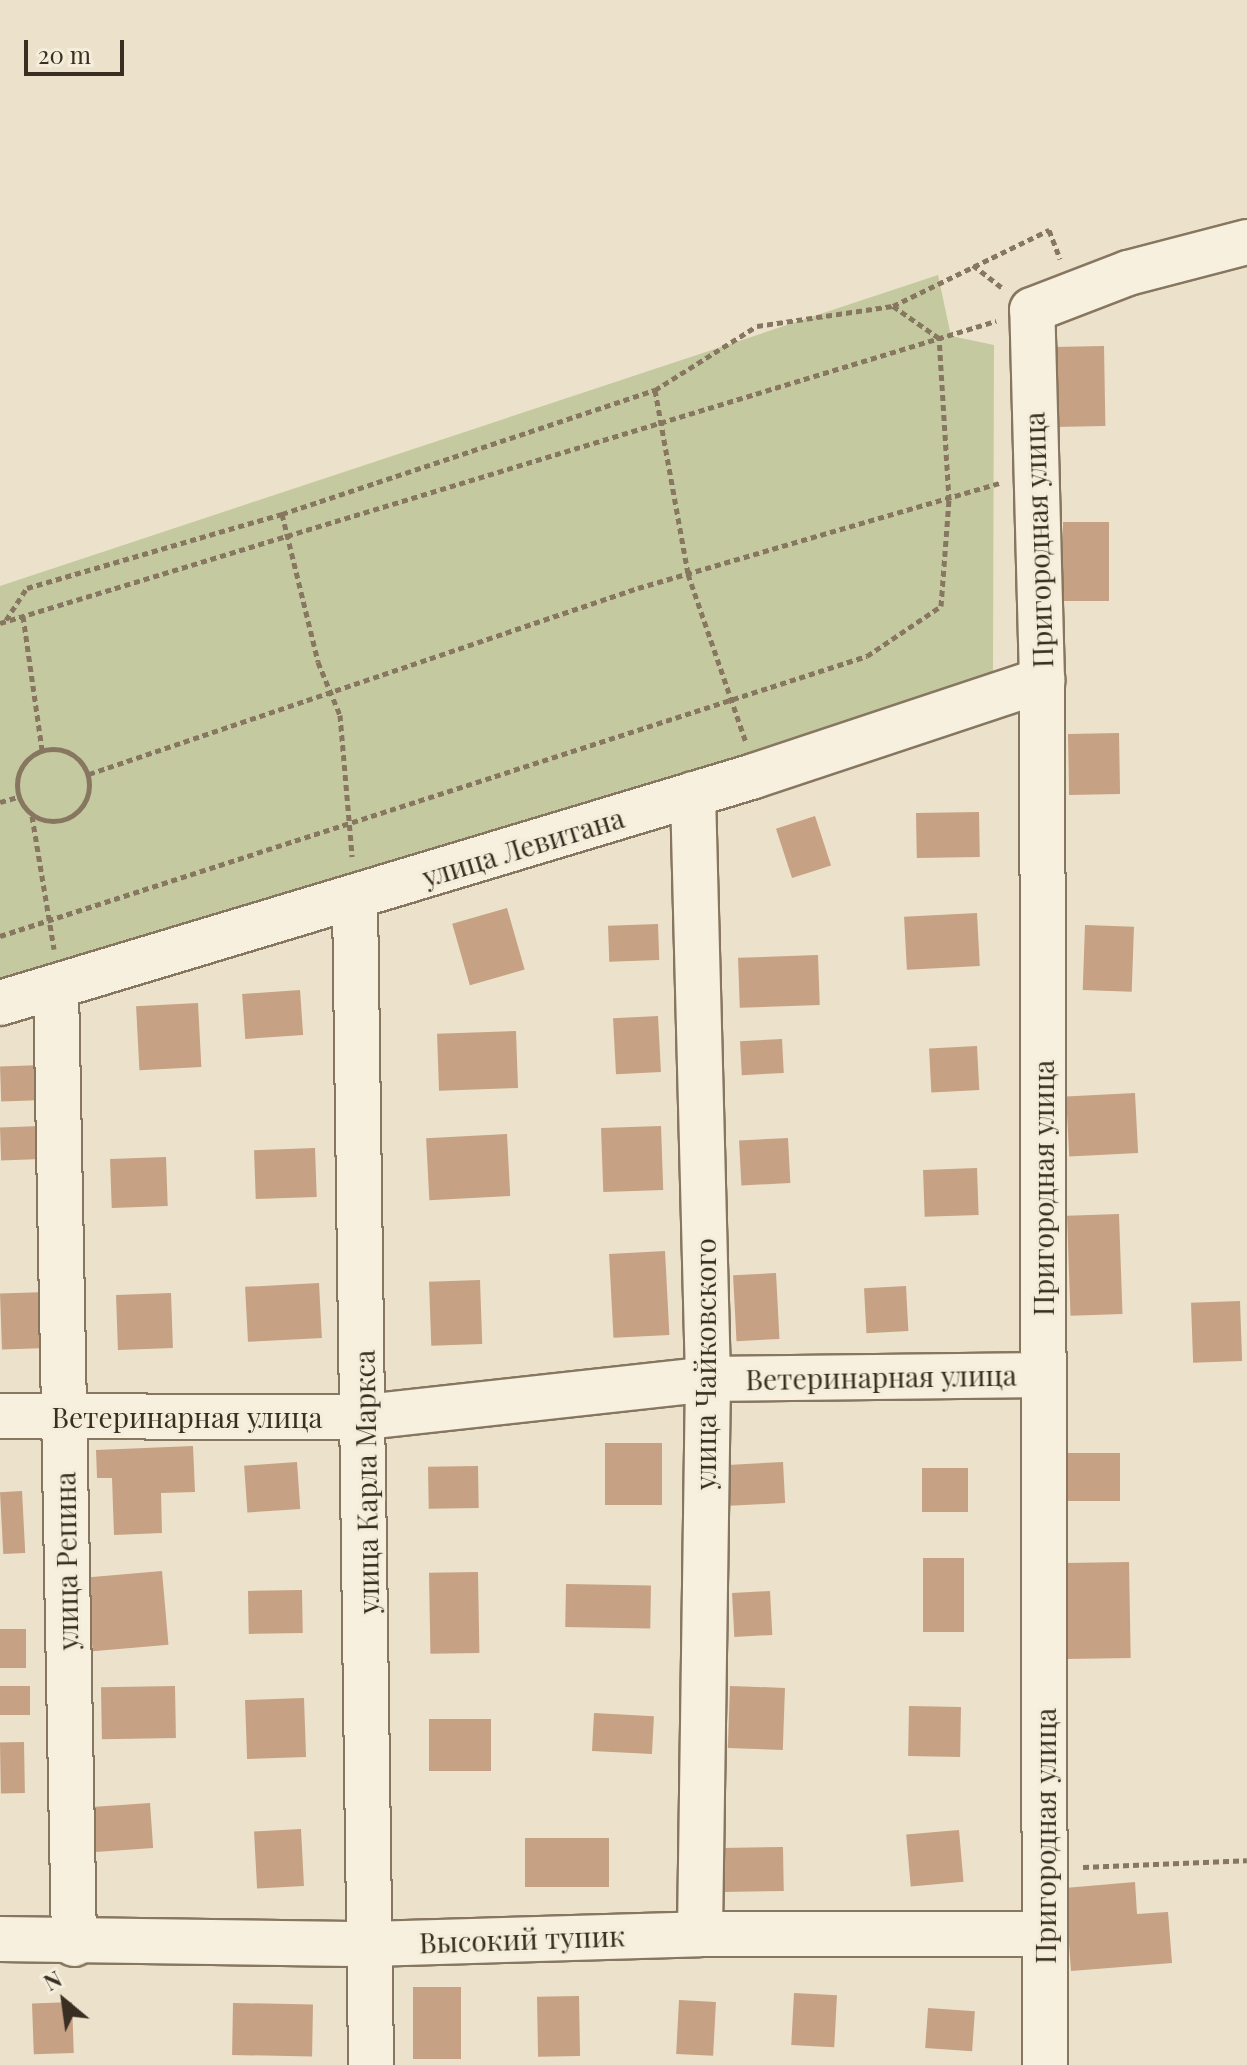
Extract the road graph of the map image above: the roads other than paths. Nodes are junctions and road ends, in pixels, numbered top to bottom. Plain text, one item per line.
1 (1247, 242) edge
2 (1042, 680) junction
3 (693, 794) junction
4 (355, 900) junction
5 (56, 987) junction
6 (0, 1003) edge
7 (1043, 1375) junction
8 (708, 1379) junction
9 (0, 1416) edge
10 (62, 1417) junction
11 (366, 1417) junction
12 (700, 1934) junction
13 (1044, 1934) junction
14 (0, 1939) edge
15 (74, 1944) junction
16 (370, 1944) junction
17 (371, 2065) edge
18 (1045, 2065) edge

1 - 2 street, Пригородная улица
2 - 3 street, улица Левитана
2 - 7 street, Пригородная улица
3 - 4 street, улица Левитана
3 - 8 street, улица Чайковского
4 - 5 street, улица Левитана
4 - 11 street, улица Карла Маркса
5 - 6 street, улица Левитана
5 - 10 street, улица Репина
7 - 8 street, Ветеринарная улица
7 - 13 street, Пригородная улица
8 - 11 street, Ветеринарная улица
8 - 12 street, улица Чайковского
9 - 10 street, Ветеринарная улица
10 - 11 street, Ветеринарная улица
10 - 15 street, улица Репина
11 - 16 street, улица Карла Маркса
12 - 13 street, Высокий тупик
12 - 16 street, Высокий тупик
13 - 18 street, Пригородная улица
14 - 15 street, Высокий тупик
15 - 16 street, Высокий тупик
16 - 17 street, улица Карла Маркса

